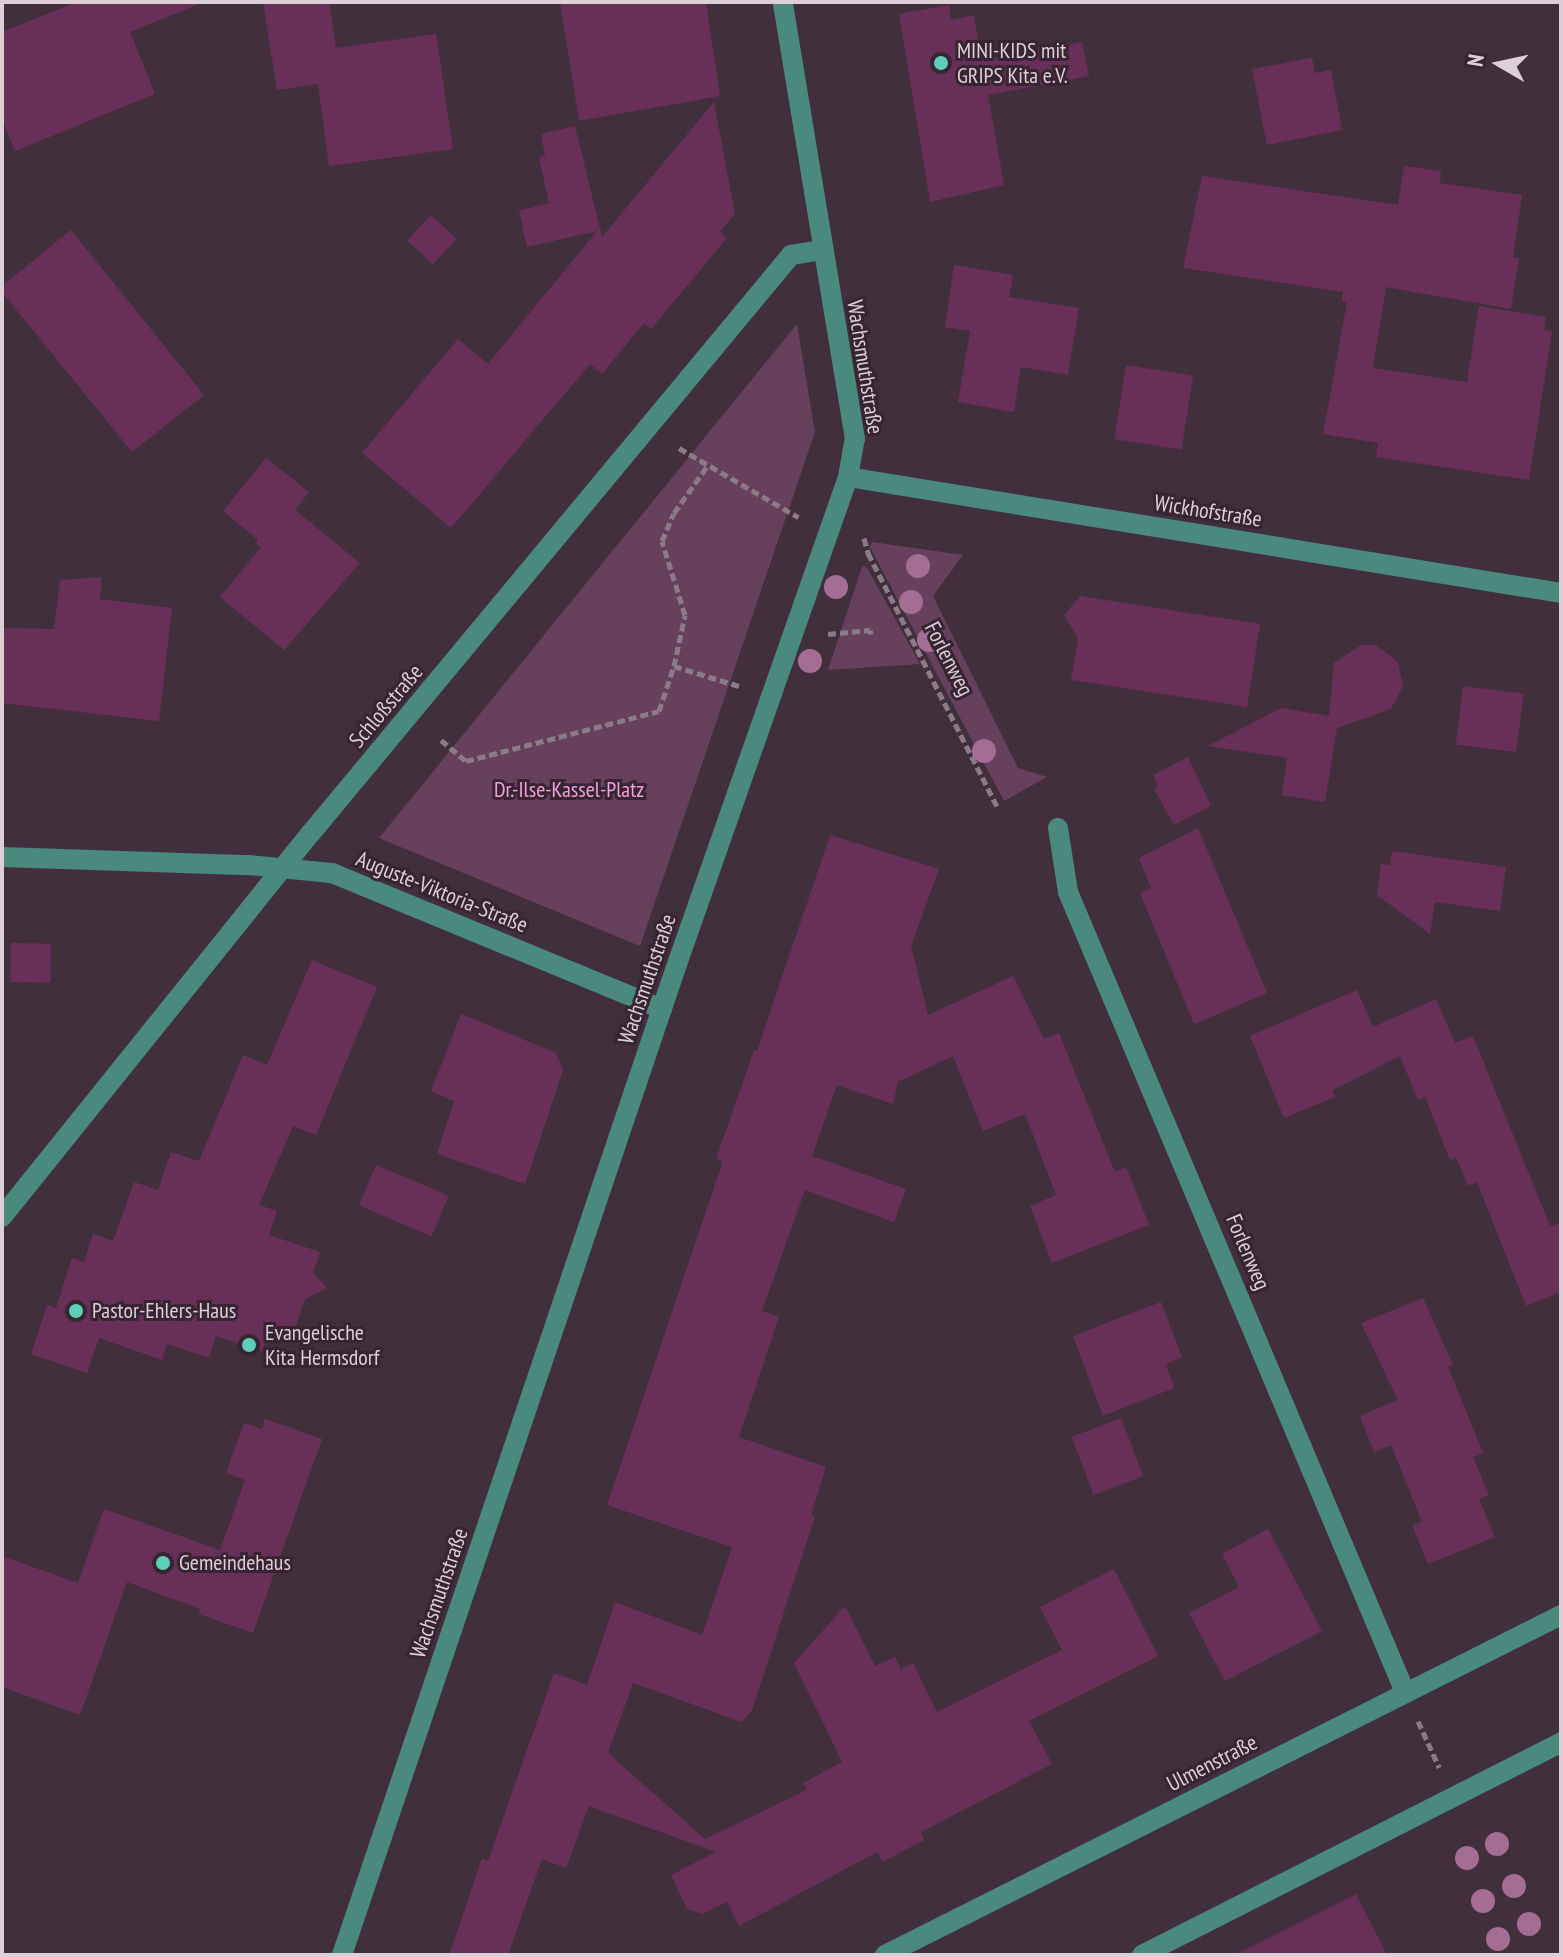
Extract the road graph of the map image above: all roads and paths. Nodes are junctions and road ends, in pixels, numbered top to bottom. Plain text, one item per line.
1 (783, 2) edge
2 (823, 250) junction
3 (679, 448) dead end
4 (708, 465) junction
5 (848, 477) junction
6 (798, 517) dead end
7 (863, 533) dead end
8 (1561, 593) edge
9 (828, 634) dead end
10 (871, 634) dead end
11 (674, 666) junction
12 (740, 686) dead end
13 (441, 740) dead end
14 (997, 806) dead end
15 (1058, 828) dead end
16 (2, 857) edge
17 (283, 869) junction
18 (662, 1009) junction
19 (2, 1217) edge
20 (1561, 1615) edge
21 (1405, 1692) junction
22 (1423, 1732) dead end
23 (1561, 1742) edge
24 (1445, 1780) dead end
25 (342, 1955) edge
26 (885, 1955) edge
27 (1142, 1955) edge

1 - 2 street, Wachsmuthstraße
2 - 5 street, Wachsmuthstraße
2 - 17 street, Schloßstraße
3 - 4 path
4 - 6 path
4 - 11 path
5 - 8 street, Wickhofstraße
5 - 18 street, Wachsmuthstraße
7 - 14 path, Forlenweg
9 - 10 path
11 - 12 path
11 - 13 path
15 - 21 street, Forlenweg
16 - 17 street, Auguste-Viktoria-Straße
17 - 18 street, Auguste-Viktoria-Straße
17 - 19 street, Schloßstraße
18 - 25 street, Wachsmuthstraße
20 - 21 street, Ulmenstraße
21 - 26 street, Ulmenstraße
22 - 24 path
23 - 27 street

